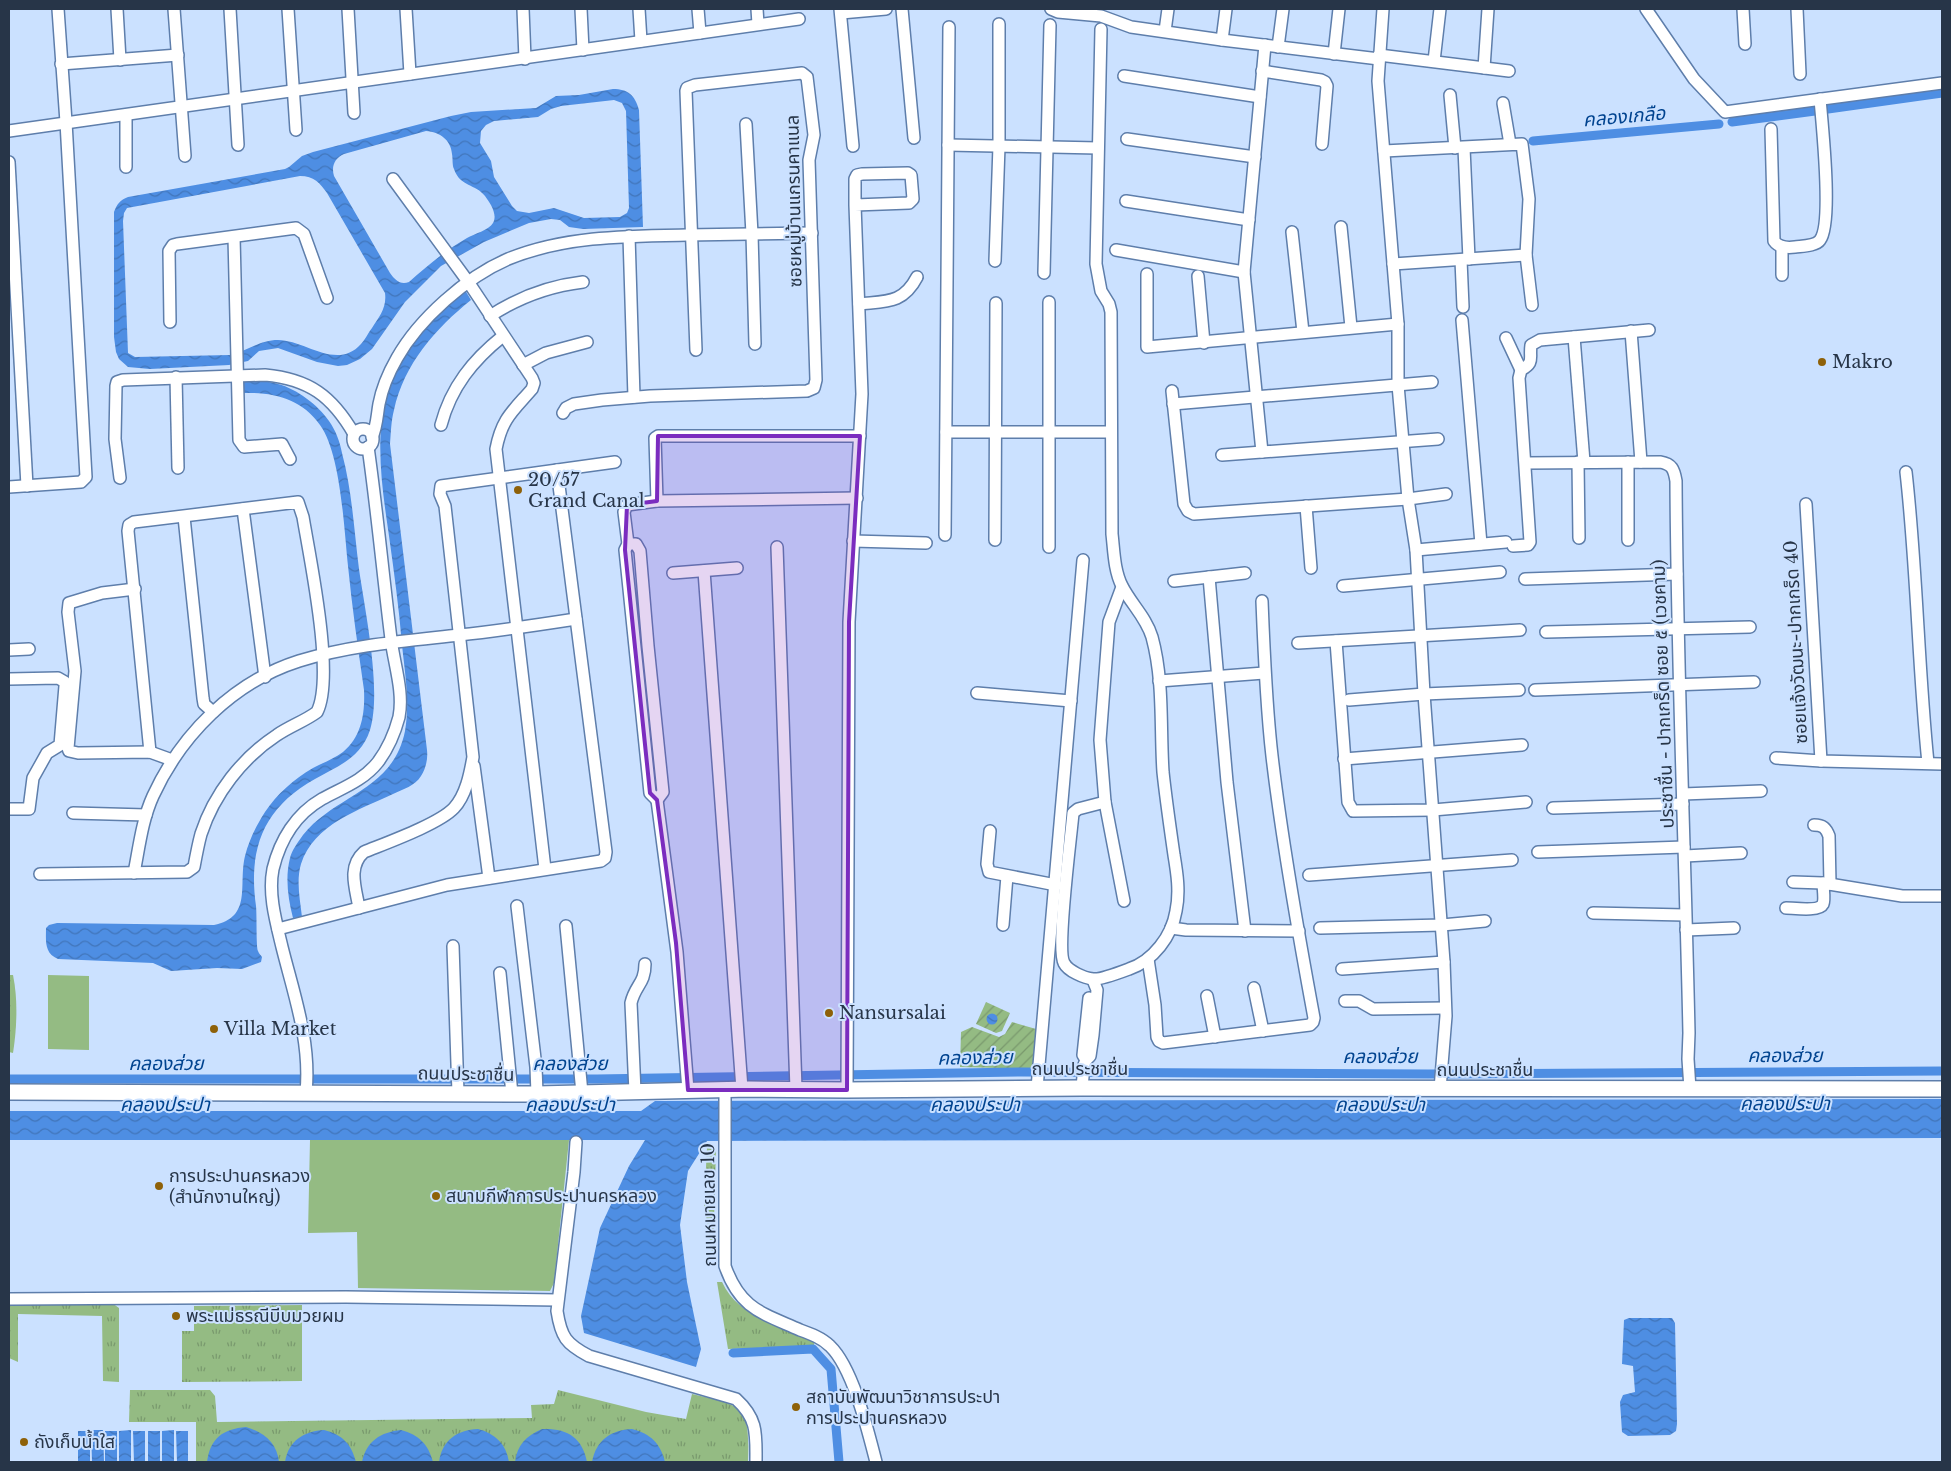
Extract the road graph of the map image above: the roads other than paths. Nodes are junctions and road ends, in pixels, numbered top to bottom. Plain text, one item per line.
1 (58, 9) edge
2 (116, 9) edge
3 (174, 9) edge
4 (230, 9) edge
5 (288, 9) edge
6 (348, 9) edge
7 (406, 9) edge
8 (523, 9) edge
9 (581, 9) edge
10 (639, 9) edge
11 (698, 9) edge
12 (757, 9) edge
13 (886, 9) edge
14 (902, 9) edge
15 (1051, 9) edge
16 (1168, 9) edge
17 (1226, 9) edge
18 (1283, 9) edge
19 (1339, 9) edge
20 (1383, 9) edge
21 (1440, 9) edge
22 (1488, 9) edge
23 (1646, 9) edge
24 (1743, 9) edge
25 (1797, 9) edge
26 (840, 11) edge
27 (799, 19) dead end
28 (758, 24) junction
29 (998, 24) dead end
30 (1050, 25) dead end
31 (950, 26) dead end
32 (1100, 29) dead end
33 (1165, 32) junction
34 (700, 33) junction
35 (1222, 40) junction
36 (641, 41) junction
37 (1745, 44) dead end
38 (1265, 46) junction
39 (1278, 47) junction
40 (583, 50) junction
41 (1334, 54) junction
42 (178, 55) junction
43 (1379, 57) junction
44 (525, 58) junction
45 (120, 60) junction
46 (1434, 61) junction
47 (61, 64) junction
48 (1484, 68) junction
49 (1262, 71) junction
50 (1509, 71) dead end
51 (410, 74) junction
52 (1800, 74) dead end
53 (1124, 76) dead end
54 (352, 83) junction
55 (1942, 83) edge
56 (293, 91) junction
57 (1450, 95) dead end
58 (1260, 97) junction
59 (235, 99) junction
60 (1820, 99) junction
61 (1503, 103) dead end
62 (182, 106) junction
63 (354, 113) dead end
64 (126, 115) junction
65 (66, 122) junction
66 (746, 124) dead end
67 (1772, 129) dead end
68 (296, 130) dead end
69 (9, 131) edge
70 (914, 138) dead end
71 (1127, 139) dead end
72 (1322, 144) dead end
73 (1510, 144) junction
74 (238, 145) dead end
75 (948, 145) junction
76 (853, 146) dead end
77 (999, 146) junction
78 (1047, 147) junction
79 (1098, 148) junction
80 (1459, 148) junction
81 (1384, 151) junction
82 (186, 156) dead end
83 (1255, 157) junction
84 (9, 162) edge
85 (126, 167) dead end
86 (393, 178) dead end
87 (1126, 201) dead end
88 (855, 205) junction
89 (1249, 220) junction
90 (1341, 227) dead end
91 (1292, 232) dead end
92 (812, 233) junction
93 (752, 234) junction
94 (691, 235) junction
95 (629, 236) junction
96 (234, 237) junction
97 (1782, 247) junction
98 (1116, 250) dead end
99 (1526, 255) junction
100 (1465, 259) junction
101 (995, 261) dead end
102 (1393, 264) junction
103 (1244, 272) junction
104 (1044, 273) dead end
105 (1147, 274) dead end
106 (1782, 275) dead end
107 (1198, 276) dead end
108 (917, 277) dead end
109 (584, 282) dead end
110 (468, 283) junction
111 (327, 298) dead end
112 (1049, 302) dead end
113 (996, 303) dead end
114 (859, 304) junction
115 (1532, 305) dead end
116 (1463, 307) dead end
117 (490, 316) junction
118 (1462, 320) dead end
119 (170, 322) dead end
120 (1398, 324) junction
121 (1351, 327) junction
122 (1649, 330) dead end
123 (1631, 331) junction
124 (1303, 332) junction
125 (503, 336) junction
126 (1574, 336) junction
127 (1506, 338) dead end
128 (1251, 339) junction
129 (587, 342) dead end
130 (1204, 343) junction
131 (755, 344) dead end
132 (696, 350) dead end
133 (523, 365) junction
134 (1521, 370) junction
135 (238, 371) junction
136 (176, 377) junction
137 (1432, 382) dead end
138 (1398, 385) junction
139 (1172, 391) dead end
140 (634, 397) junction
141 (1257, 397) junction
142 (1173, 404) junction
143 (563, 413) dead end
144 (441, 425) dead end
145 (946, 432) junction
146 (995, 432) junction
147 (1049, 432) junction
148 (1110, 432) junction
149 (860, 436) junction
150 (1438, 438) dead end
151 (1403, 441) junction
152 (370, 442) junction
153 (1262, 452) junction
154 (1222, 455) dead end
155 (290, 460) dead end
156 (615, 462) dead end
157 (1581, 462) junction
158 (1628, 462) junction
159 (1641, 462) junction
160 (1526, 463) junction
161 (178, 468) dead end
162 (557, 470) junction
163 (1906, 472) dead end
164 (500, 476) junction
165 (120, 478) dead end
166 (27, 486) junction
167 (9, 488) edge
168 (1446, 494) dead end
169 (857, 498) junction
170 (1408, 499) junction
171 (657, 501) junction
172 (1806, 504) dead end
173 (1306, 506) junction
174 (243, 509) junction
175 (184, 516) junction
176 (944, 535) dead end
177 (1578, 538) dead end
178 (995, 540) dead end
179 (1628, 540) dead end
180 (853, 541) junction
181 (628, 544) junction
182 (926, 544) dead end
183 (1480, 544) junction
184 (777, 547) dead end
185 (1048, 547) dead end
186 (1416, 550) junction
187 (1083, 560) dead end
188 (737, 568) dead end
189 (1311, 568) dead end
190 (704, 571) junction
191 (1500, 572) dead end
192 (672, 573) dead end
193 (1245, 573) dead end
194 (1676, 574) junction
195 (1209, 577) junction
196 (1418, 579) junction
197 (1525, 579) dead end
198 (1174, 581) dead end
199 (1343, 586) dead end
200 (1122, 587) junction
201 (135, 589) junction
202 (1262, 601) dead end
203 (576, 620) junction
204 (1750, 627) dead end
205 (518, 628) junction
206 (1677, 629) junction
207 (1520, 630) dead end
208 (1546, 632) dead end
209 (459, 635) junction
210 (1421, 637) junction
211 (396, 641) junction
212 (1336, 641) junction
213 (1298, 643) dead end
214 (648, 646) junction
215 (635, 647) junction
216 (29, 649) dead end
217 (9, 650) edge
218 (324, 655) junction
219 (1264, 673) junction
220 (265, 677) junction
221 (1218, 677) junction
222 (9, 679) edge
223 (1159, 681) junction
224 (1754, 682) dead end
225 (1678, 684) junction
226 (1519, 690) dead end
227 (1535, 690) dead end
228 (977, 693) dead end
229 (1424, 694) junction
230 (1349, 700) dead end
231 (1071, 701) junction
232 (212, 712) junction
233 (658, 744) junction
234 (1522, 745) dead end
235 (645, 746) junction
236 (150, 752) junction
237 (1428, 752) junction
238 (473, 757) junction
239 (1776, 758) dead end
240 (1344, 759) junction
241 (172, 760) junction
242 (1821, 761) junction
243 (1928, 763) junction
244 (1942, 764) edge
245 (1761, 791) dead end
246 (1683, 799) junction
247 (657, 800) junction
248 (479, 802) junction
249 (1105, 802) junction
250 (1526, 802) dead end
251 (454, 808) junction
252 (1554, 808) dead end
253 (9, 809) edge
254 (1433, 810) junction
255 (72, 813) dead end
256 (146, 815) junction
257 (1814, 825) dead end
258 (990, 831) dead end
259 (1685, 851) junction
260 (1538, 852) dead end
261 (1741, 853) dead end
262 (1512, 860) dead end
263 (1437, 866) junction
264 (545, 869) junction
265 (134, 873) junction
266 (40, 874) dead end
267 (1309, 875) dead end
268 (1007, 876) junction
269 (489, 878) junction
270 (1792, 882) dead end
271 (1056, 884) junction
272 (1827, 884) junction
273 (1942, 896) edge
274 (1124, 901) dead end
275 (517, 906) dead end
276 (359, 908) junction
277 (1786, 908) dead end
278 (1593, 914) dead end
279 (1685, 916) junction
280 (1485, 921) dead end
281 (1003, 925) dead end
282 (1442, 925) junction
283 (566, 926) dead end
284 (1171, 928) junction
285 (1320, 928) dead end
286 (1734, 928) dead end
287 (278, 929) junction
288 (1686, 930) junction
289 (1246, 931) junction
290 (1299, 931) junction
291 (452, 946) dead end
292 (1148, 960) junction
293 (1444, 962) junction
294 (645, 964) dead end
295 (1342, 969) dead end
296 (500, 972) dead end
297 (1093, 980) junction
298 (1254, 988) dead end
299 (1207, 996) dead end
300 (1345, 1001) dead end
301 (1445, 1008) junction
302 (1263, 1031) junction
303 (1215, 1037) junction
304 (742, 1080) junction
305 (635, 1082) junction
306 (1082, 1083) junction
307 (796, 1084) junction
308 (1038, 1084) junction
309 (688, 1086) junction
310 (847, 1086) junction
311 (1440, 1086) junction
312 (1690, 1086) junction
313 (307, 1088) junction
314 (458, 1088) junction
315 (511, 1089) junction
316 (537, 1089) junction
317 (582, 1089) junction
318 (1942, 1089) edge
319 (9, 1092) edge
320 (725, 1094) junction
321 (576, 1142) dead end
322 (9, 1299) edge
323 (557, 1300) junction
324 (756, 1462) edge
325 (876, 1462) edge

1 - 47 street
2 - 45 street
3 - 42 street
4 - 59 street
5 - 56 street
6 - 54 street
7 - 51 street
8 - 44 street
9 - 40 street
10 - 36 street
11 - 34 street
12 - 28 street
13 - 26 street
14 - 70 street
15 - 33 street
16 - 33 street
17 - 35 street
18 - 39 street
19 - 41 street
20 - 43 street
21 - 46 street
22 - 48 street
23 - 60 street
24 - 37 street
25 - 52 street
26 - 76 street
27 - 28 street
28 - 34 street
29 - 77 street
30 - 78 street
31 - 75 street
32 - 79 street
33 - 35 street
34 - 36 street
35 - 38 street
36 - 40 street
38 - 39 street
38 - 49 street
39 - 41 street
40 - 44 street
41 - 43 street
42 - 45 street
42 - 62 street
43 - 46 street
43 - 81 street
44 - 51 street
45 - 47 street
46 - 48 street
47 - 65 street
48 - 50 street
49 - 58 street
49 - 72 street
51 - 54 street
53 - 58 street
54 - 56 street
54 - 63 street
55 - 60 street
56 - 59 street
56 - 68 street
57 - 80 street
58 - 83 street
59 - 62 street
59 - 74 street
60 - 97 street
61 - 73 street
62 - 64 street
62 - 82 street
64 - 65 street
64 - 85 street
65 - 69 street
65 - 166 street
66 - 93 street
67 - 97 street
71 - 83 street
73 - 80 street
73 - 99 street
75 - 77 street
75 - 145 street
77 - 78 street
77 - 101 street
78 - 79 street
78 - 104 street
79 - 148 street
80 - 81 street
80 - 100 street
81 - 102 street
83 - 89 street
84 - 166 street
86 - 110 street
87 - 89 street
88 - 88 street
88 - 114 street
89 - 103 street
90 - 121 street
91 - 124 street
92 - 93 street
92 - 94 street, ซอยหมู่บ้านแกรนคาแนล
92 - 140 street, ซอยหมู่บ้านแกรนคาแนล
93 - 94 street
93 - 131 street
94 - 95 street
94 - 132 street, ซอยหมู่บ้านแกรนคาแนล
95 - 110 street
95 - 140 street
96 - 111 street
96 - 119 street
96 - 135 street
97 - 106 street
98 - 103 street
99 - 100 street
99 - 115 street
100 - 102 street
100 - 116 street
102 - 120 street
103 - 128 street
105 - 130 street
107 - 130 street
108 - 114 street
109 - 117 street
110 - 117 street
110 - 152 street
112 - 147 street
113 - 146 street
114 - 149 street
117 - 125 street
118 - 183 street
120 - 121 street
120 - 138 street
121 - 124 street
122 - 123 street
123 - 126 street
123 - 159 street
124 - 128 street
125 - 133 street
125 - 144 street
126 - 134 street
126 - 157 street
127 - 134 street
128 - 130 street
128 - 141 street
129 - 133 street
133 - 164 street
134 - 160 street
135 - 136 street
135 - 152 street
135 - 155 street
136 - 161 street
136 - 165 street
137 - 138 street
138 - 141 street
138 - 151 street
139 - 142 street
140 - 143 street
141 - 142 street
141 - 153 street
142 - 173 street
145 - 146 street
145 - 176 street
146 - 147 street
146 - 178 street
147 - 148 street
147 - 185 street
148 - 200 street
149 - 169 street
149 - 171 street
150 - 151 street
151 - 153 street
151 - 170 street
152 - 211 street
153 - 154 street
156 - 162 street
157 - 158 street, ประชาชื่น - ปากเกร็ด ซอย ๕ (เวชคาม)
157 - 160 street, ประชาชื่น - ปากเกร็ด ซอย ๕ (เวชคาม)
157 - 177 street
158 - 159 street, ประชาชื่น - ปากเกร็ด ซอย ๕ (เวชคาม)
158 - 179 street
159 - 194 street, ประชาชื่น - ปากเกร็ด ซอย ๕ (เวชคาม)
160 - 183 street
162 - 164 street
162 - 203 street
163 - 243 street
164 - 205 street
164 - 209 street
166 - 167 street
168 - 170 street
169 - 171 street
169 - 180 street
170 - 173 street
170 - 186 street
171 - 181 street
172 - 242 street, ซอยแจ้งวัฒนะ-ปากเกร็ด 40
173 - 189 street
174 - 175 street
174 - 218 street
174 - 220 street
175 - 201 street
175 - 232 street
180 - 182 street
180 - 310 street
181 - 214 street
181 - 215 street
183 - 186 street
184 - 307 street
186 - 196 street
187 - 231 street
188 - 190 street
190 - 192 street
190 - 304 street
191 - 196 street
193 - 195 street
194 - 197 street
194 - 206 street, ประชาชื่น - ปากเกร็ด ซอย ๕ (เวชคาม)
195 - 198 street
195 - 221 street
196 - 199 street
196 - 210 street
200 - 223 street
200 - 249 street
201 - 236 street
201 - 236 street
202 - 219 street
203 - 205 street
203 - 264 street
204 - 206 street
205 - 209 street
205 - 264 street
206 - 208 street
206 - 225 street, ประชาชื่น - ปากเกร็ด ซอย ๕ (เวชคาม)
207 - 210 street
209 - 211 street
209 - 238 street
210 - 212 street
210 - 229 street
211 - 218 street
211 - 287 street
212 - 213 street
212 - 240 street
214 - 215 street
214 - 233 street
215 - 235 street
216 - 217 street
218 - 220 street
218 - 265 street
219 - 221 street
219 - 290 street
220 - 232 street
221 - 223 street
221 - 289 street
222 - 253 street
223 - 284 street
224 - 225 street
225 - 227 street
225 - 246 street, ประชาชื่น - ปากเกร็ด ซอย ๕ (เวชคาม)
226 - 229 street
228 - 231 street
229 - 230 street
229 - 237 street
231 - 271 street
232 - 241 street
233 - 235 street
233 - 247 street
234 - 237 street
235 - 247 street
236 - 241 street
237 - 240 street
237 - 254 street
238 - 248 street
238 - 251 street
239 - 242 street
240 - 254 street
241 - 256 street
242 - 243 street, ซอยแจ้งวัฒนะ-ปากเกร็ด 40
243 - 244 street, ซอยแจ้งวัฒนะ-ปากเกร็ด 40
245 - 246 street
246 - 252 street
246 - 259 street, ประชาชื่น - ปากเกร็ด ซอย ๕ (เวชคาม)
247 - 309 street
248 - 251 street
248 - 269 street
249 - 274 street
249 - 297 street
250 - 254 street
251 - 276 street
254 - 263 street
255 - 256 street
256 - 265 street
257 - 272 street
258 - 268 street
259 - 260 street
259 - 261 street
259 - 279 street, ประชาชื่น - ปากเกร็ด ซอย ๕ (เวชคาม)
262 - 263 street
263 - 267 street
263 - 282 street
264 - 269 street
265 - 266 street
268 - 271 street
268 - 281 street
269 - 276 street
270 - 272 street
271 - 308 street
272 - 273 street
272 - 277 street
275 - 316 street
276 - 287 street
278 - 279 street
279 - 288 street, ประชาชื่น - ปากเกร็ด ซอย ๕ (เวชคาม)
280 - 282 street
282 - 285 street
282 - 293 street
283 - 317 street
284 - 289 street
284 - 292 street
286 - 288 street
287 - 313 street
288 - 312 street, ประชาชื่น - ปากเกร็ด ซอย ๕ (เวชคาม)
289 - 290 street
290 - 302 street
291 - 314 street
292 - 297 street
292 - 303 street
293 - 295 street
293 - 301 street
294 - 305 street
296 - 315 street
297 - 306 street
298 - 302 street
299 - 303 street
300 - 301 street
301 - 311 street
302 - 303 street
304 - 307 main road, ถนนประชาชื่น
304 - 320 main road, ถนนประชาชื่น
305 - 309 main road, ถนนประชาชื่น
305 - 317 main road, ถนนประชาชื่น
306 - 308 main road, ถนนประชาชื่น
306 - 311 main road, ถนนประชาชื่น
307 - 310 main road, ถนนประชาชื่น
308 - 310 main road, ถนนประชาชื่น
309 - 320 main road, ถนนประชาชื่น
311 - 312 main road, ถนนประชาชื่น
312 - 318 main road, ถนนประชาชื่น
313 - 314 main road, ถนนประชาชื่น
313 - 319 main road, ถนนประชาชื่น
314 - 315 main road, ถนนประชาชื่น
315 - 316 main road, ถนนประชาชื่น
316 - 317 main road, ถนนประชาชื่น
320 - 325 street, ถนนหมายเลข 10
321 - 323 street
322 - 323 street
323 - 324 street

